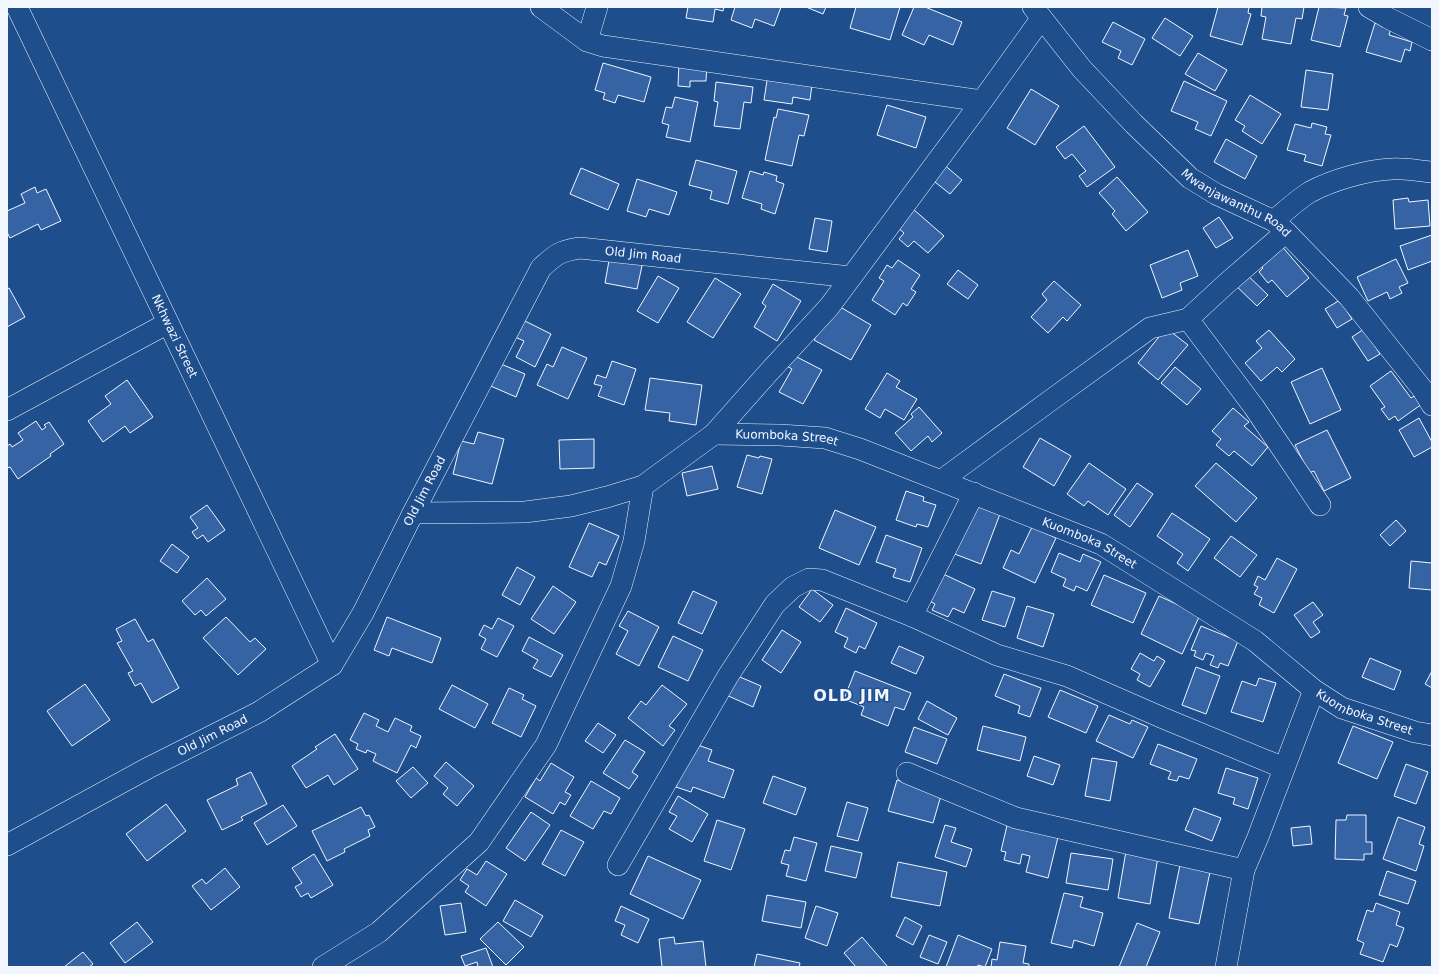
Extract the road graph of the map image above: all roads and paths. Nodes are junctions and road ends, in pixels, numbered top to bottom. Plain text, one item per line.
1 (17, 7) edge
2 (541, 7) edge
3 (597, 7) edge
4 (1369, 7) edge
5 (1036, 13) edge
6 (1432, 40) edge
7 (587, 41) junction
8 (982, 101) junction
9 (1432, 172) edge
10 (1280, 227) junction
11 (851, 277) junction
12 (1188, 319) junction
13 (168, 323) junction
14 (1432, 405) edge
15 (7, 410) edge
16 (714, 434) junction
17 (942, 480) junction
18 (643, 486) junction
19 (974, 493) junction
20 (1320, 505) dead end
21 (413, 513) junction
22 (912, 616) junction
23 (332, 665) junction
24 (1314, 690) junction
25 (1432, 735) edge
26 (1284, 768) junction
27 (907, 773) dead end
28 (7, 845) edge
29 (618, 865) dead end
30 (1244, 870) junction
31 (323, 967) edge
32 (1226, 967) edge

1 - 13 street, Nkhwazi Street
2 - 7 street
3 - 7 street
4 - 6 street
5 - 8 street
5 - 10 street, Mwanjawanthu Road
7 - 8 street
8 - 11 street
9 - 10 street
10 - 12 street
10 - 14 street, Mwanjawanthu Road
11 - 16 street
11 - 21 street, Old Jim Road
12 - 17 street
12 - 20 street
13 - 15 street
13 - 23 street, Nkhwazi Street
16 - 17 street, Kuomboka Street
16 - 18 street
17 - 19 street, Kuomboka Street
18 - 21 street
18 - 31 street
19 - 22 street
19 - 24 street, Kuomboka Street
21 - 23 street, Old Jim Road
22 - 26 street
22 - 29 street
23 - 28 street, Old Jim Road
24 - 25 street, Kuomboka Street
24 - 26 street
26 - 30 street
27 - 30 street
30 - 32 street

